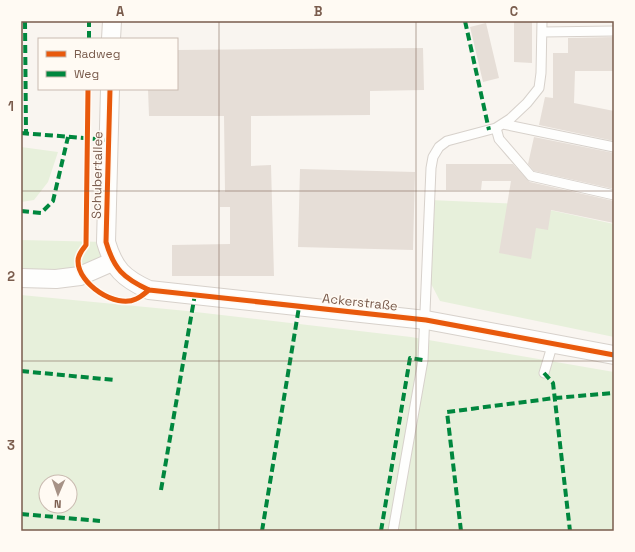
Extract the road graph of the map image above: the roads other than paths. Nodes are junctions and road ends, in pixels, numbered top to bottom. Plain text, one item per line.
1 (112, 21) edge
2 (542, 21) edge
3 (614, 31) edge
4 (542, 32) junction
5 (111, 38) edge
6 (110, 90) edge
7 (500, 126) junction
8 (614, 147) edge
9 (614, 195) edge
10 (112, 262) junction
11 (21, 278) edge
12 (426, 320) junction
13 (553, 343) junction
14 (614, 355) edge
15 (544, 372) dead end
16 (393, 531) edge

1 - 5 street
2 - 4 lane
3 - 4 lane
4 - 7 lane
6 - 10 street, Schubertallee
7 - 8 lane
7 - 9 lane
7 - 12 lane
10 - 11 street
10 - 12 street, Ackerstraße
12 - 13 street, Ackerstraße
12 - 16 lane
13 - 14 street, Ackerstraße
13 - 15 lane

